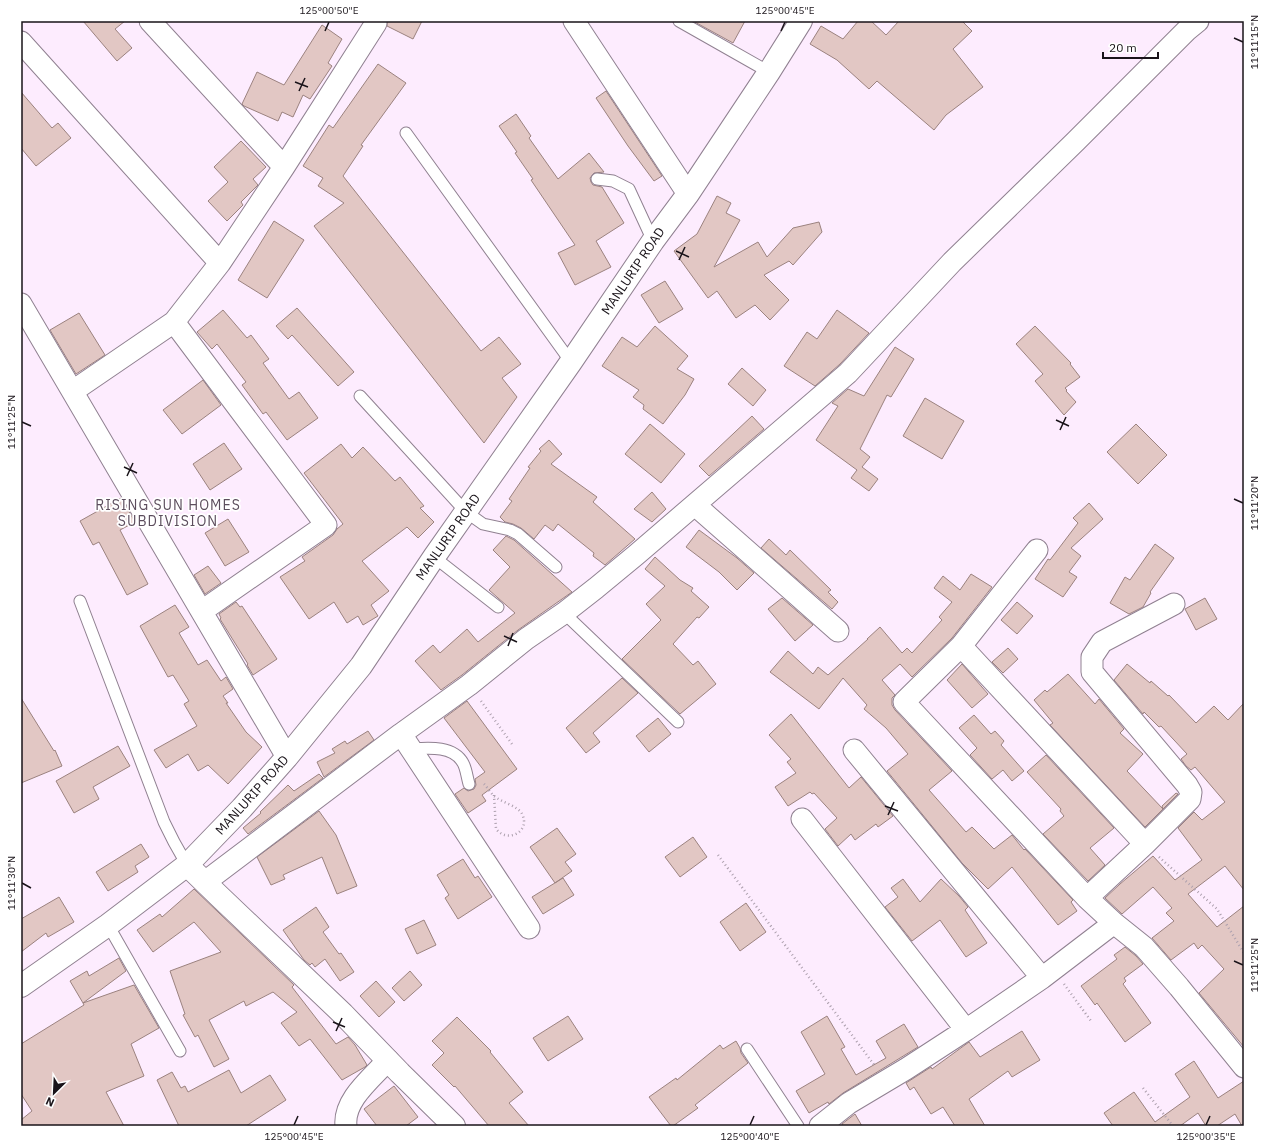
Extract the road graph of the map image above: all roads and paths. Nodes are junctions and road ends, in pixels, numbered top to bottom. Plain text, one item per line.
1 (150, 21) edge
2 (574, 21) edge
3 (679, 21) edge
4 (801, 21) edge
5 (1198, 21) edge
6 (376, 23) dead end
7 (21, 42) edge
8 (769, 72) junction
9 (406, 134) dead end
10 (284, 167) junction
11 (597, 179) dead end
12 (688, 194) junction
13 (653, 241) junction
14 (220, 263) junction
15 (21, 304) edge
16 (174, 322) junction
17 (571, 362) junction
18 (73, 391) junction
19 (360, 396) dead end
20 (695, 505) junction
21 (466, 512) junction
22 (1037, 550) dead end
23 (434, 557) junction
24 (556, 567) dead end
25 (80, 600) dead end
26 (1174, 604) dead end
27 (498, 607) dead end
28 (202, 611) junction
29 (564, 613) junction
30 (838, 631) dead end
31 (961, 646) junction
32 (469, 685) junction
33 (678, 722) dead end
34 (406, 742) junction
35 (512, 744) dead end
36 (854, 750) dead end
37 (286, 757) junction
38 (469, 784) dead end
39 (494, 795) joint
40 (802, 819) dead end
41 (1145, 844) junction
42 (718, 854) dead end
43 (187, 865) junction
44 (205, 882) junction
45 (1087, 898) junction
46 (1114, 923) junction
47 (108, 925) junction
48 (529, 928) dead end
49 (1244, 953) edge
50 (1047, 974) junction
51 (21, 986) edge
52 (1091, 1021) dead end
53 (966, 1030) junction
54 (180, 1050) dead end
55 (747, 1050) dead end
56 (388, 1060) junction
57 (1244, 1067) edge
58 (886, 1081) junction
59 (1143, 1088) dead end
60 (346, 1126) edge
61 (454, 1126) edge
62 (798, 1126) edge
63 (820, 1126) edge
64 (1173, 1126) edge

1 - 10 street
2 - 12 street
3 - 8 lane
4 - 8 main road, MANLURIP ROAD
5 - 20 street
6 - 10 street
7 - 14 street
8 - 12 main road, MANLURIP ROAD
9 - 17 lane
10 - 14 street
11 - 13 lane
12 - 13 main road, MANLURIP ROAD
13 - 17 main road, MANLURIP ROAD
14 - 16 street
15 - 18 street
16 - 18 street
16 - 28 street
17 - 21 main road, MANLURIP ROAD
18 - 28 street
19 - 21 lane
20 - 29 street
20 - 30 street
21 - 23 main road, MANLURIP ROAD
21 - 24 lane
22 - 31 street
23 - 27 lane
23 - 37 main road, MANLURIP ROAD
25 - 43 lane
26 - 41 street
28 - 37 street
29 - 32 street
29 - 33 lane
31 - 41 street
31 - 45 street
32 - 34 street
32 - 35 path
34 - 38 lane
34 - 44 street
34 - 48 street
36 - 50 street
37 - 43 main road, MANLURIP ROAD
39 - 39 path
40 - 53 street
41 - 45 street
41 - 49 path
42 - 58 path
43 - 44 main road
43 - 47 main road, MANLURIP ROAD
44 - 56 main road
45 - 46 street
46 - 50 street
46 - 57 street
47 - 51 main road, MANLURIP ROAD
47 - 54 lane
50 - 52 path
50 - 53 street
53 - 58 street
55 - 62 lane
56 - 60 street
56 - 61 main road
58 - 63 street
59 - 64 path

